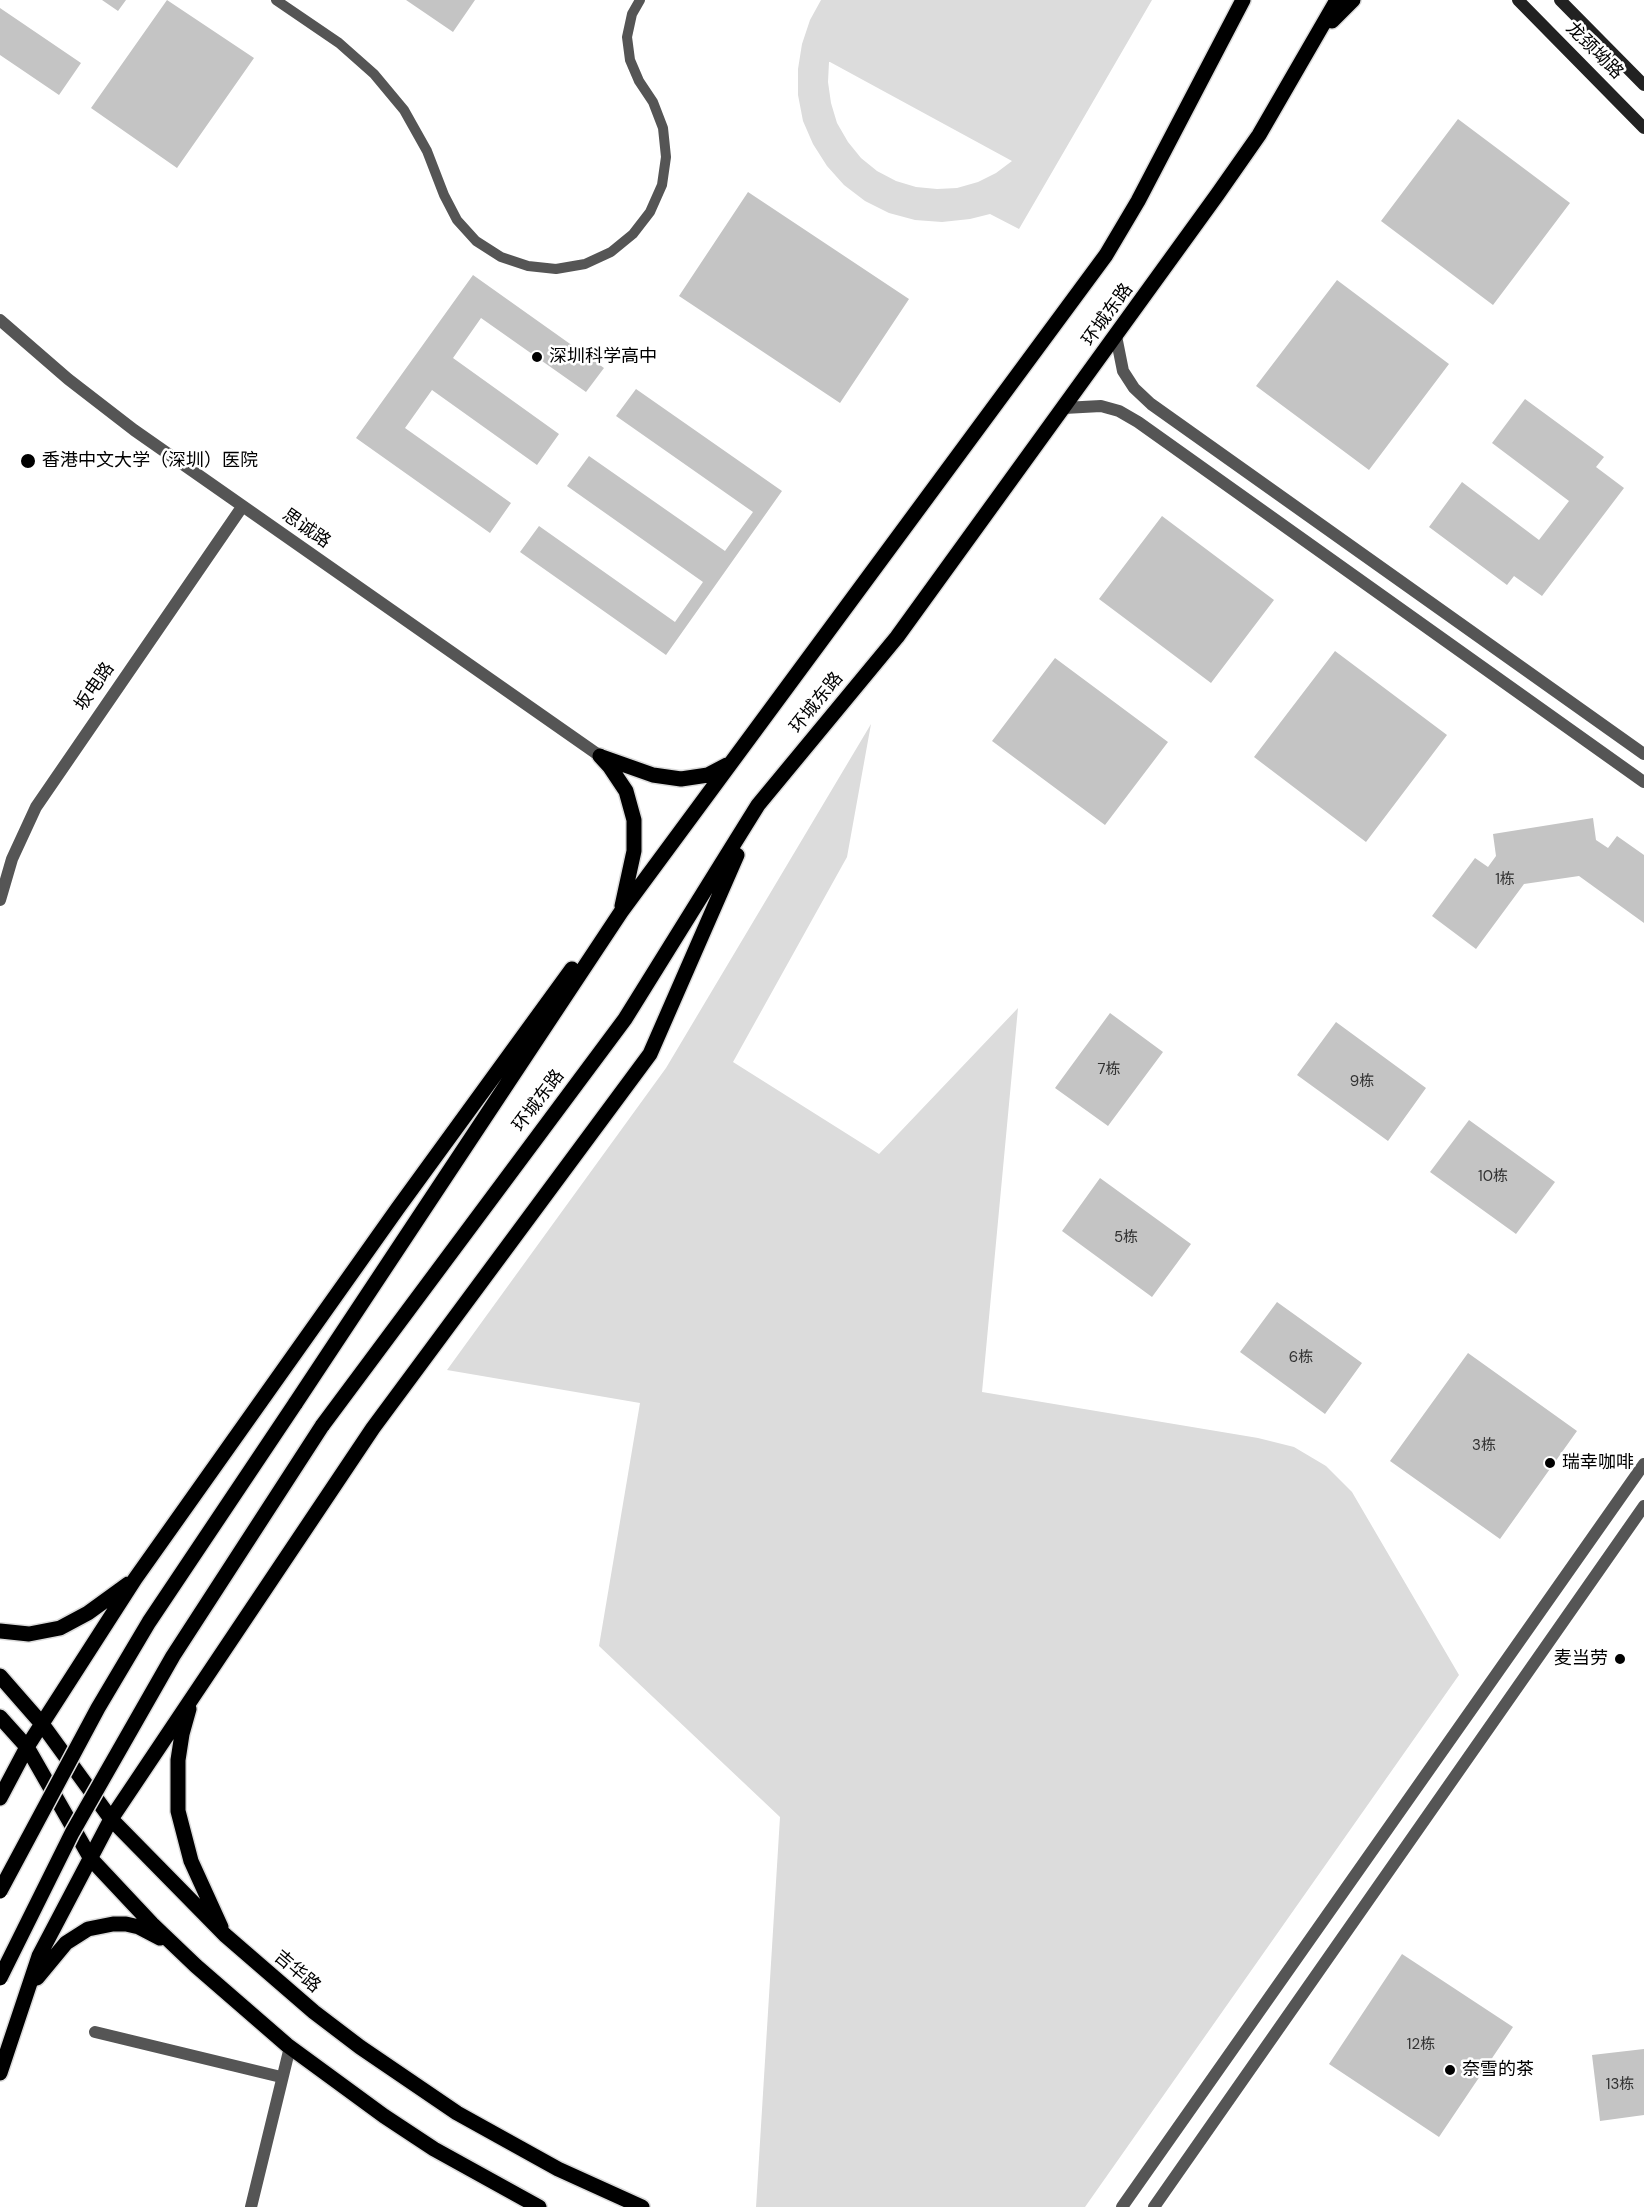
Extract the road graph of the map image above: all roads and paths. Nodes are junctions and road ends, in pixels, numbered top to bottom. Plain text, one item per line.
1 (276, 0) edge
2 (640, 0) edge
3 (1240, 0) edge
4 (1337, 0) edge
5 (1353, 0) edge
6 (1518, 0) edge
7 (1560, 0) edge
8 (1319, 34) junction
9 (1644, 85) edge
10 (1644, 128) edge
11 (0, 320) edge
12 (1116, 336) junction
13 (1064, 408) junction
14 (242, 507) junction
15 (1644, 754) edge
16 (600, 756) junction
17 (732, 761) junction
18 (1644, 782) edge
19 (758, 805) junction
20 (0, 900) edge
21 (621, 912) junction
22 (1644, 1464) edge
23 (1644, 1506) edge
24 (135, 1579) junction
25 (0, 1631) edge
26 (0, 1676) edge
27 (199, 1686) junction
28 (0, 1717) edge
29 (42, 1725) junction
30 (27, 1747) junction
31 (0, 1798) edge
32 (111, 1819) junction
33 (90, 1859) junction
34 (0, 1891) edge
35 (225, 1935) junction
36 (174, 1945) junction
37 (0, 1978) edge
38 (28, 1990) junction
39 (95, 2032) dead end
40 (290, 2047) junction
41 (0, 2073) edge
42 (281, 2077) junction
43 (251, 2207) edge
44 (539, 2207) edge
45 (642, 2207) edge
46 (1122, 2207) edge
47 (1154, 2207) edge

1 - 2 lane
3 - 17 main road, 环城东路
4 - 8 main road, 环城东路
5 - 8 main road
6 - 10 main road, 龙颈坳路
7 - 9 main road, 龙颈坳路
8 - 12 main road, 环城东路
11 - 14 street, 思诚路
12 - 13 main road, 环城东路
12 - 15 street
13 - 18 street
13 - 19 main road, 环城东路
14 - 16 street, 思诚路
14 - 20 street, 坂电路
16 - 17 main road
16 - 21 main road
17 - 21 main road, 环城东路
19 - 27 main road
19 - 37 main road, 环城东路, bridge
21 - 24 main road
21 - 34 main road, 环城东路, bridge
22 - 46 street
23 - 47 street
24 - 25 main road
24 - 29 main road
26 - 29 main road, 吉华路
27 - 32 main road
27 - 35 main road
28 - 30 main road
29 - 30 main road
29 - 32 main road, 吉华路
30 - 31 main road
30 - 33 main road
32 - 33 main road
32 - 35 main road, 吉华路
33 - 36 main road
33 - 38 main road
35 - 45 main road, 吉华路
36 - 38 main road
36 - 40 main road
38 - 41 main road
39 - 42 street
40 - 42 street
40 - 44 main road
42 - 43 street

